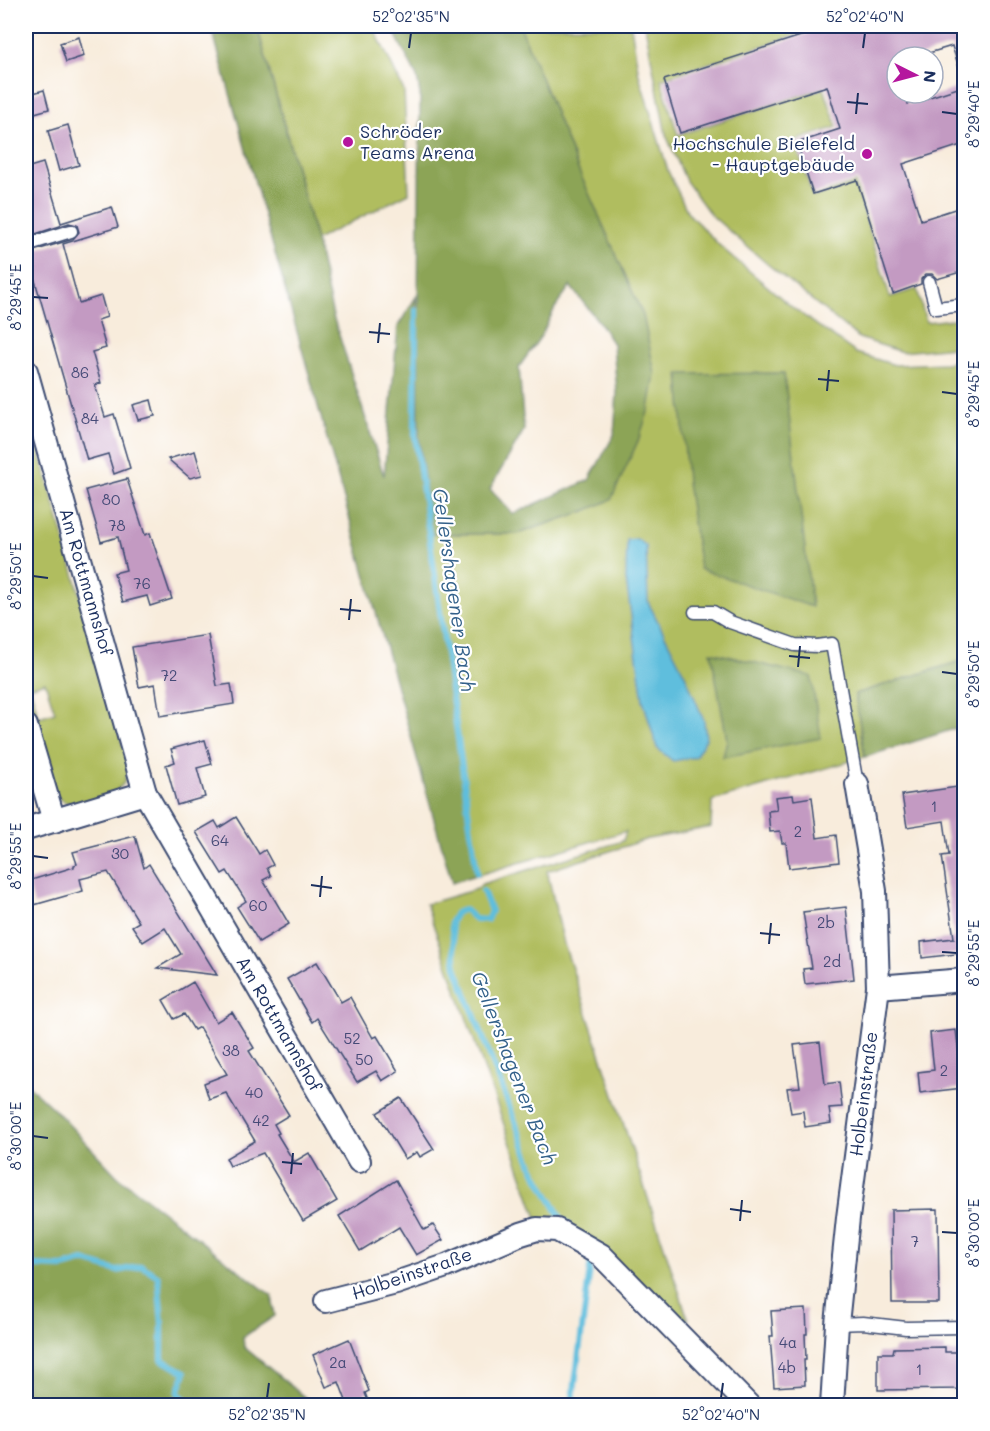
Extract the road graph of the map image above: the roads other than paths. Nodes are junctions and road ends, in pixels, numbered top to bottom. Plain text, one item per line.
1 (71, 231) dead end
2 (26, 245) edge
3 (929, 282) dead end
4 (964, 306) edge
5 (26, 371) edge
6 (695, 612) dead end
7 (26, 726) edge
8 (857, 784) joint
9 (146, 794) junction
10 (54, 821) junction
11 (26, 829) edge
12 (964, 980) edge
13 (878, 987) junction
14 (359, 1161) dead end
15 (326, 1301) dead end
16 (837, 1324) junction
17 (964, 1327) edge
18 (749, 1406) edge
19 (832, 1406) edge

1 - 2 lane
3 - 4 lane
5 - 9 street, Am Rottmannshof
6 - 8 lane
7 - 10 street
8 - 13 street, Holbeinstraße
9 - 10 street
9 - 14 street, Am Rottmannshof
10 - 11 street
12 - 13 street
13 - 16 street, Holbeinstraße
15 - 18 street, Holbeinstraße
16 - 17 lane
16 - 19 street, Holbeinstraße

